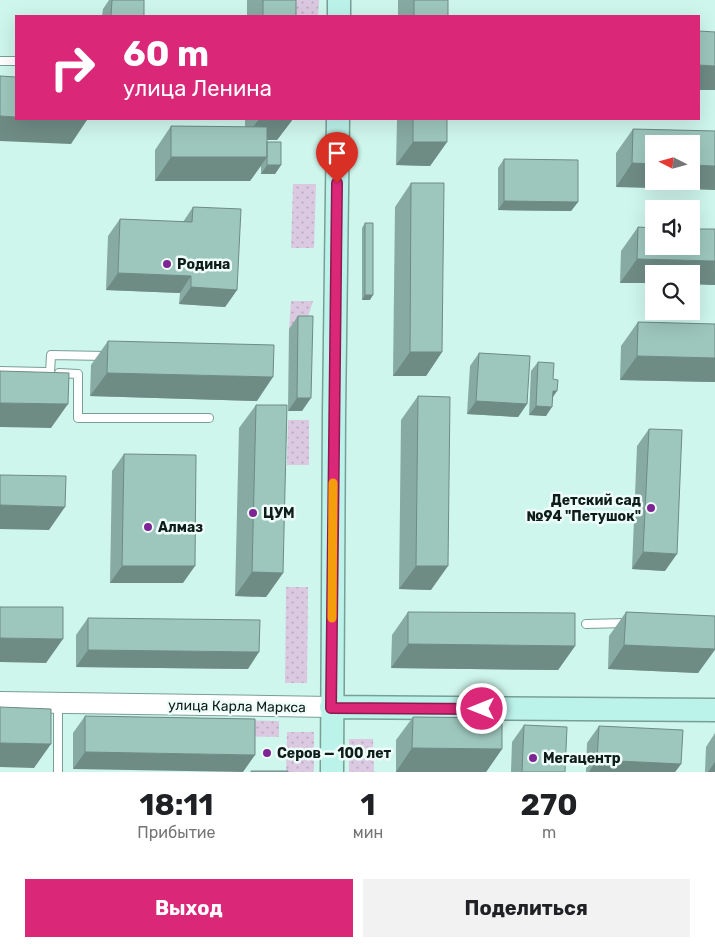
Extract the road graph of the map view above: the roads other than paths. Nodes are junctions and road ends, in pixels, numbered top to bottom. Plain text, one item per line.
1 (339, 0) edge
2 (339, 15) edge
3 (0, 61) edge
4 (15, 61) edge
5 (338, 120) edge
6 (117, 356) edge
7 (0, 371) edge
8 (50, 373) junction
9 (209, 418) dead end
10 (636, 623) edge
11 (586, 624) dead end
12 (0, 702) edge
13 (58, 703) junction
14 (331, 708) junction
15 (715, 710) edge
16 (58, 772) edge
17 (332, 772) edge

1 - 2 main road
3 - 4 lane
5 - 14 main road
6 - 8 lane
7 - 8 lane
8 - 9 lane
10 - 11 lane
12 - 13 street, улица Карла Маркса
13 - 14 street, улица Карла Маркса
13 - 16 lane
14 - 15 main road, улица Карла Маркса
14 - 17 main road

